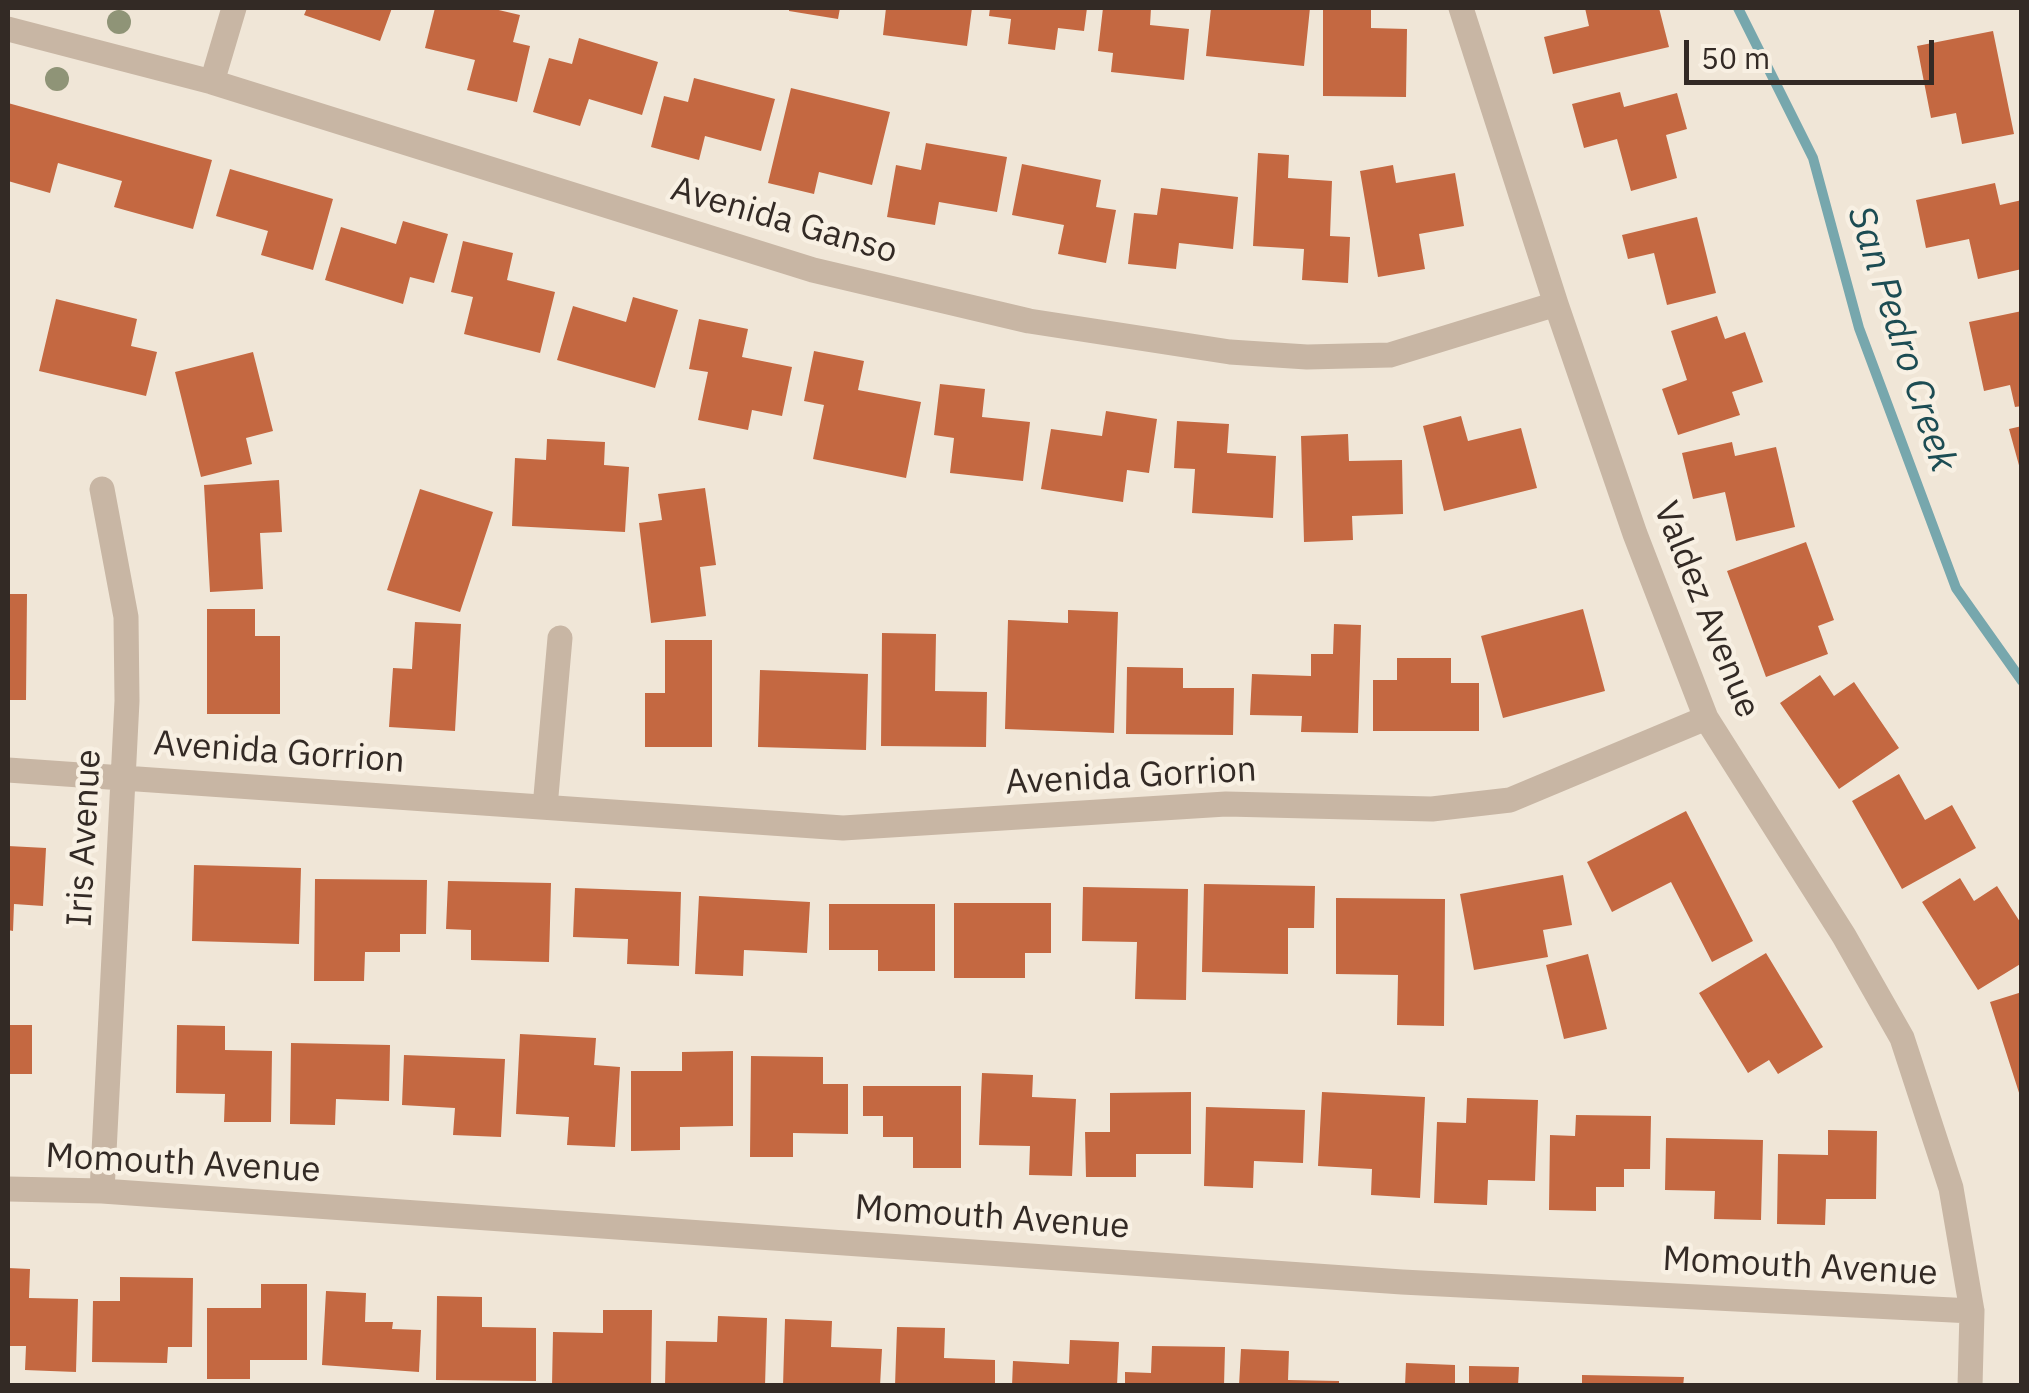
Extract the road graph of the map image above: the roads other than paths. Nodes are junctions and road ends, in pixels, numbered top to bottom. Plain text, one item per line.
1 (234, 8) edge
2 (1461, 8) edge
3 (8, 29) edge
4 (212, 82) junction
5 (1556, 304) junction
6 (102, 489) dead end
7 (560, 638) dead end
8 (1706, 718) junction
9 (8, 770) edge
10 (123, 777) junction
11 (545, 807) junction
12 (8, 1190) edge
13 (102, 1192) junction
14 (1972, 1311) junction
15 (1970, 1386) edge

1 - 4 street
2 - 5 street, Valdez Avenue
3 - 4 street, Avenida Ganso
4 - 5 street, Avenida Ganso
5 - 8 street, Valdez Avenue
6 - 10 street, Iris Avenue
7 - 11 street
8 - 11 street, Avenida Gorrion
8 - 14 street, Valdez Avenue
9 - 10 street, Avenida Gorrion
10 - 11 street, Avenida Gorrion
10 - 13 street, Iris Avenue
12 - 13 street, Momouth Avenue
13 - 14 street, Momouth Avenue
14 - 15 street, Valdez Avenue

